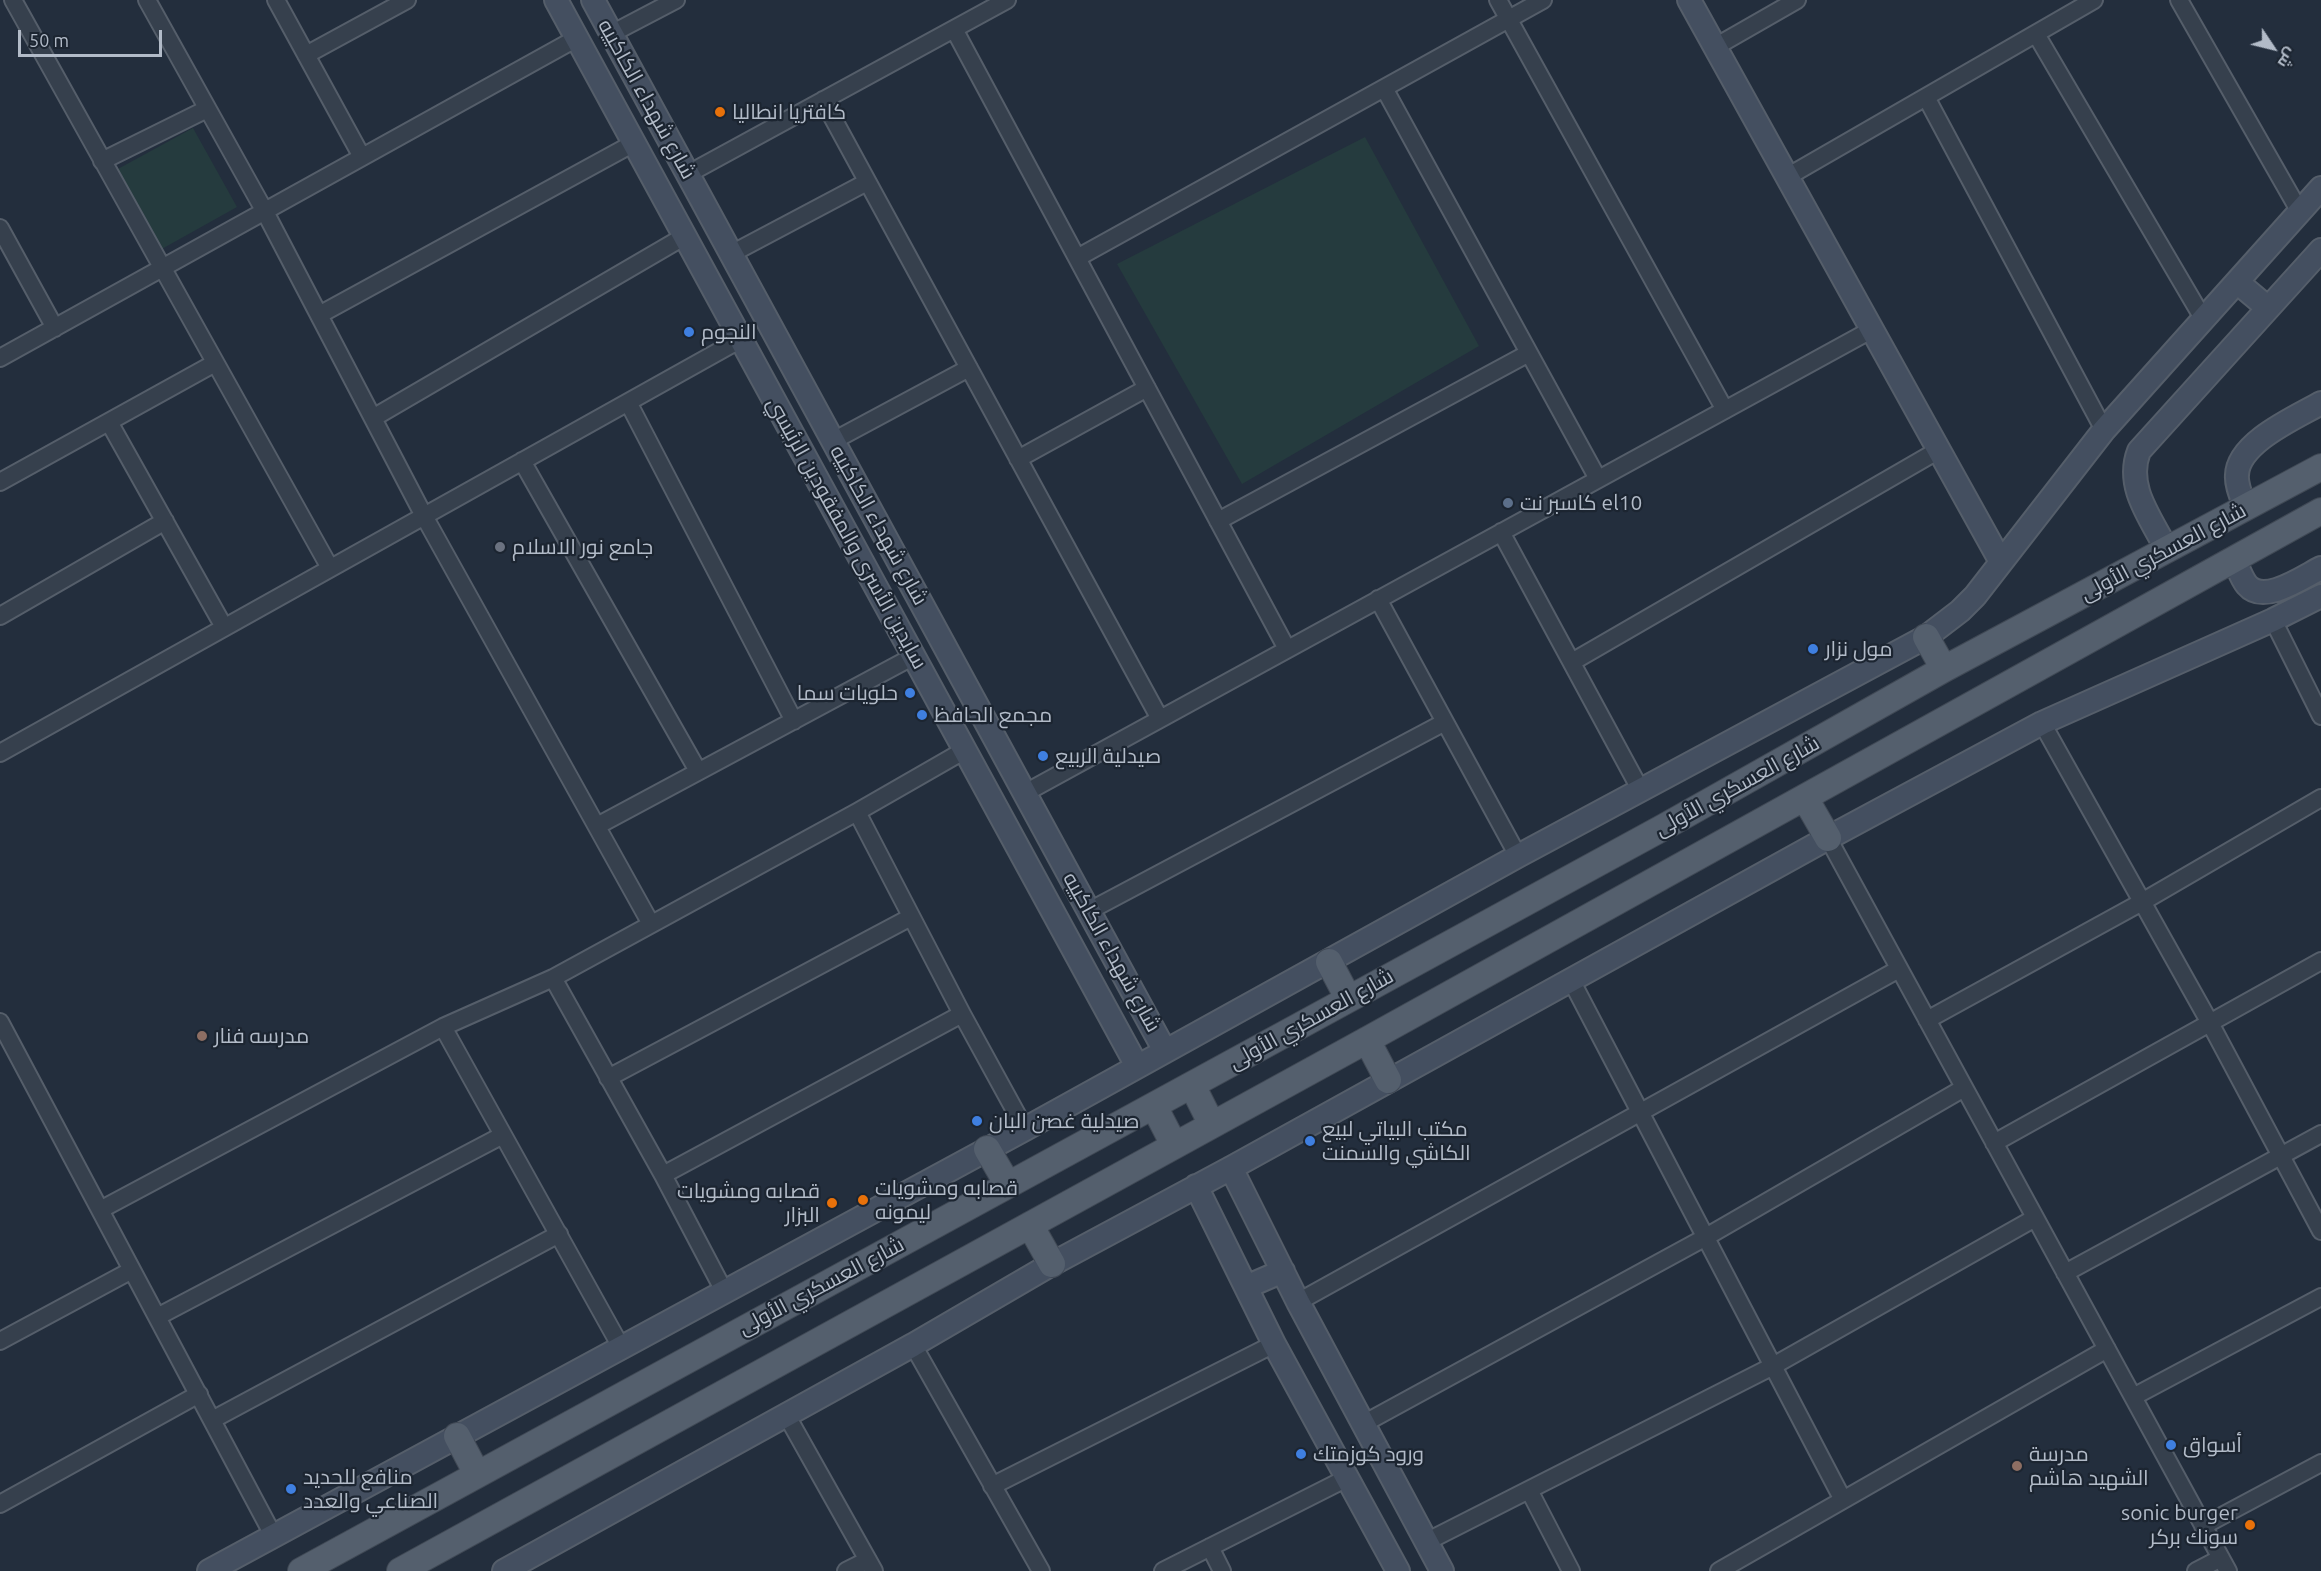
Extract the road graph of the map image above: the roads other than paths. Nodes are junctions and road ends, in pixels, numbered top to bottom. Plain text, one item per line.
1 (14, 0) edge
2 (147, 0) edge
3 (276, 0) edge
4 (556, 0) edge
5 (593, 0) edge
6 (676, 0) edge
7 (1007, 0) edge
8 (1498, 0) edge
9 (1543, 0) edge
10 (1689, 0) edge
11 (1797, 0) edge
12 (2094, 0) edge
13 (2179, 0) edge
14 (403, 1) edge
15 (1509, 19) junction
16 (954, 28) junction
17 (611, 34) junction
18 (2036, 34) junction
19 (577, 38) junction
20 (1715, 47) junction
21 (306, 55) junction
22 (1384, 88) junction
23 (1926, 97) junction
24 (823, 100) junction
25 (207, 108) junction
26 (634, 143) junction
27 (362, 157) junction
28 (102, 160) junction
29 (688, 174) junction
30 (1787, 177) junction
31 (867, 182) junction
32 (2321, 188) edge
33 (264, 210) junction
34 (2300, 212) junction
35 (0, 228) edge
36 (685, 236) junction
37 (2321, 250) edge
38 (731, 254) junction
39 (1077, 258) junction
40 (161, 268) junction
41 (2237, 282) junction
42 (2268, 308) junction
43 (319, 315) junction
44 (2204, 320) junction
45 (55, 328) junction
46 (1871, 330) junction
47 (741, 339) junction
48 (1529, 353) junction
49 (0, 358) edge
50 (215, 363) junction
51 (969, 368) junction
52 (1146, 388) junction
53 (628, 402) junction
54 (2321, 403) edge
55 (1725, 410) junction
56 (373, 418) junction
57 (109, 422) junction
58 (2104, 430) junction
59 (833, 441) junction
60 (1937, 450) junction
61 (1018, 459) junction
62 (522, 461) junction
63 (2321, 467) edge
64 (1598, 479) junction
65 (0, 482) edge
66 (2245, 507) junction
67 (2321, 511) edge
68 (424, 516) junction
69 (165, 521) junction
70 (1218, 521) junction
71 (1501, 532) junction
72 (2167, 550) junction
73 (2234, 559) junction
74 (2001, 562) junction
75 (330, 568) junction
76 (2321, 568) edge
77 (2321, 596) edge
78 (1378, 599) junction
79 (0, 616) edge
80 (2273, 620) junction
81 (224, 627) junction
82 (1926, 637) junction
83 (1287, 649) junction
84 (914, 656) junction
85 (1572, 662) junction
86 (1944, 669) junction
87 (2321, 716) edge
88 (1160, 719) junction
89 (794, 721) junction
90 (1445, 722) junction
91 (2042, 723) junction
92 (965, 750) junction
93 (0, 753) edge
94 (698, 771) junction
95 (1640, 789) junction
96 (1025, 793) junction
97 (1805, 798) junction
98 (2321, 798) edge
99 (858, 812) junction
100 (597, 826) junction
101 (1828, 838) junction
102 (1518, 856) junction
103 (2142, 902) junction
104 (1089, 911) junction
105 (911, 917) junction
106 (651, 924) junction
107 (2321, 961) edge
108 (1329, 962) junction
109 (1899, 969) junction
110 (553, 978) junction
111 (1571, 980) junction
112 (1348, 998) junction
113 (962, 1014) junction
114 (1927, 1020) junction
115 (0, 1022) edge
116 (2210, 1023) junction
117 (443, 1027) junction
118 (1367, 1040) junction
119 (1165, 1051) junction
120 (1137, 1066) junction
121 (608, 1078) junction
122 (1388, 1080) junction
123 (1192, 1085) junction
124 (1964, 1088) junction
125 (1154, 1106) junction
126 (1640, 1111) junction
127 (1212, 1125) junction
128 (1025, 1129) junction
129 (2321, 1134) edge
130 (503, 1135) junction
131 (1994, 1143) junction
132 (1174, 1145) junction
133 (987, 1149) junction
134 (2282, 1156) junction
135 (1231, 1168) junction
136 (663, 1175) junction
137 (1008, 1185) junction
138 (1196, 1186) junction
139 (100, 1210) junction
140 (2035, 1218) junction
141 (1030, 1225) junction
142 (2321, 1231) edge
143 (559, 1234) junction
144 (1706, 1237) junction
145 (1052, 1264) junction
146 (132, 1270) junction
147 (1283, 1271) junction
148 (2065, 1273) junction
149 (1246, 1287) junction
150 (724, 1292) junction
151 (2321, 1297) edge
152 (1298, 1302) junction
153 (157, 1317) junction
154 (0, 1341) edge
155 (1274, 1344) junction
156 (913, 1345) junction
157 (621, 1347) junction
158 (2107, 1350) junction
159 (1773, 1366) junction
160 (199, 1394) junction
161 (2133, 1397) junction
162 (787, 1416) junction
163 (212, 1420) junction
164 (1364, 1424) junction
165 (457, 1436) junction
166 (2321, 1463) edge
167 (477, 1474) junction
168 (1347, 1478) junction
169 (992, 1486) junction
170 (1529, 1490) junction
171 (1843, 1500) junction
172 (0, 1504) edge
173 (2203, 1526) junction
174 (273, 1535) junction
175 (1426, 1542) junction
176 (1210, 1548) junction
177 (871, 1565) edge
178 (2224, 1565) edge
179 (516, 1568) edge
180 (209, 1571) edge
181 (301, 1571) edge
182 (400, 1571) edge
183 (846, 1571) edge
184 (1041, 1571) edge
185 (1163, 1571) edge
186 (1222, 1571) edge
187 (1398, 1571) edge
188 (1442, 1571) edge
189 (1571, 1571) edge
190 (1719, 1571) edge
191 (2196, 1571) edge

1 - 28 street
2 - 25 street
3 - 21 street
4 - 19 street, سايدين الأسرى والمفقودين الرئيسي
5 - 17 street, شارع شهداء الكاكييه
6 - 17 street
7 - 16 street
8 - 15 street
9 - 15 street
10 - 20 street
11 - 20 street
12 - 18 street
13 - 34 street
14 - 21 street
15 - 22 street
15 - 55 street
16 - 24 street
16 - 39 street
17 - 29 street, شارع شهداء الكاكييه
18 - 23 street
18 - 44 street
19 - 26 street, سايدين الأسرى والمفقودين الرئيسي
19 - 27 street
20 - 30 street
21 - 27 street
22 - 39 street
22 - 48 street
23 - 30 street
23 - 58 street
24 - 29 street
24 - 31 street
25 - 28 street
25 - 33 street
26 - 36 street, سايدين الأسرى والمفقودين الرئيسي
26 - 43 street
27 - 33 street
28 - 40 street
29 - 38 street, شارع شهداء الكاكييه
30 - 46 street
31 - 38 street
31 - 51 street
32 - 34 street
33 - 40 street
33 - 43 street
34 - 41 street
35 - 45 street
36 - 47 street, سايدين الأسرى والمفقودين الرئيسي
36 - 56 street
37 - 42 street
38 - 59 street, شارع شهداء الكاكييه
39 - 52 street
40 - 45 street
40 - 50 street
41 - 42 street
41 - 44 street
42 - 72 street
43 - 56 street
44 - 58 street
45 - 49 street
46 - 55 street
46 - 60 street
47 - 53 street
47 - 84 street, سايدين الأسرى والمفقودين الرئيسي
48 - 64 street
48 - 70 street
50 - 57 street
50 - 75 street
51 - 59 street
51 - 61 street
52 - 61 street
52 - 70 street
53 - 62 street
53 - 89 street
54 - 66 street
55 - 64 street
56 - 68 street
57 - 65 street
57 - 69 street
58 - 74 street
59 - 96 street, شارع شهداء الكاكييه
60 - 74 street
60 - 85 street
61 - 88 street
62 - 68 street
62 - 94 street
63 - 66 main road, شارع العسكري الأولى
64 - 71 street
66 - 72 main road, شارع العسكري الأولى
67 - 73 main road, شارع العسكري الأولى
68 - 75 street
68 - 100 street
69 - 79 street
69 - 81 street
70 - 83 street
71 - 78 street
71 - 85 street
72 - 86 main road, شارع العسكري الأولى
73 - 76 street
73 - 97 main road, شارع العسكري الأولى
74 - 82 street
75 - 81 street
77 - 80 street
78 - 83 street
78 - 90 street
80 - 87 street
80 - 91 street
81 - 93 street
82 - 86 main road
82 - 95 street
83 - 88 street
84 - 89 street
84 - 92 street, سايدين الأسرى والمفقودين الرئيسي
85 - 95 street
86 - 112 main road, شارع العسكري الأولى
88 - 96 street
89 - 94 street
90 - 102 street
90 - 104 street
91 - 101 street
91 - 103 street
92 - 99 street
92 - 120 street, سايدين الأسرى والمفقودين الرئيسي
94 - 100 street
95 - 102 street
96 - 104 street, شارع شهداء الكاكييه
97 - 101 main road
97 - 118 main road, شارع العسكري الأولى
98 - 103 street
99 - 105 street
99 - 106 street
100 - 106 street
101 - 109 street
101 - 111 street
102 - 108 street
103 - 114 street
103 - 116 street
104 - 119 street, شارع شهداء الكاكييه
105 - 113 street
105 - 121 street
106 - 110 street
107 - 116 street
108 - 112 main road
108 - 119 street
109 - 114 street
109 - 126 street
110 - 117 street
110 - 121 street
111 - 122 street
111 - 126 street
112 - 123 main road, شارع العسكري الأولى
113 - 128 street
113 - 136 street
114 - 124 street
115 - 139 street
116 - 131 street
116 - 134 street
117 - 130 street
117 - 139 street
118 - 122 main road
118 - 127 main road, شارع العسكري الأولى
119 - 120 street
120 - 128 street
121 - 136 street
122 - 135 street
123 - 125 main road, شارع العسكري الأولى
123 - 127 main road
124 - 131 street
124 - 144 street
125 - 132 main road
125 - 137 main road, شارع العسكري الأولى
126 - 144 street
126 - 152 street
127 - 132 main road, شارع العسكري الأولى
128 - 133 street
129 - 134 street
130 - 143 street
130 - 153 street
131 - 140 street
132 - 141 main road, شارع العسكري الأولى
133 - 137 main road
133 - 150 street
134 - 142 street
134 - 148 street
135 - 138 street
135 - 147 street
136 - 150 street
137 - 167 main road, شارع العسكري الأولى
138 - 145 street
138 - 149 street
139 - 146 street
140 - 148 street
140 - 159 street
141 - 145 main road
141 - 182 main road, شارع العسكري الأولى
143 - 157 street
143 - 163 street
144 - 159 street
144 - 164 street
145 - 156 street
146 - 153 street
146 - 154 street
147 - 149 street
147 - 152 street
148 - 158 street
149 - 155 street
150 - 157 street
151 - 161 street
152 - 164 street
153 - 160 street
155 - 168 street
155 - 169 street
156 - 162 street
156 - 169 street
157 - 165 street
158 - 161 street
158 - 171 street
159 - 170 street
159 - 171 street
160 - 163 street
160 - 172 street
161 - 173 street
162 - 177 street
162 - 179 street
163 - 174 street
164 - 175 street
165 - 167 main road
165 - 174 street
166 - 173 street
167 - 181 main road, شارع العسكري الأولى
168 - 176 street
168 - 187 street
169 - 184 street
170 - 175 street
170 - 189 street
171 - 190 street
173 - 178 street
174 - 180 street
175 - 188 street
176 - 185 street
176 - 186 street
177 - 183 street
178 - 191 street

